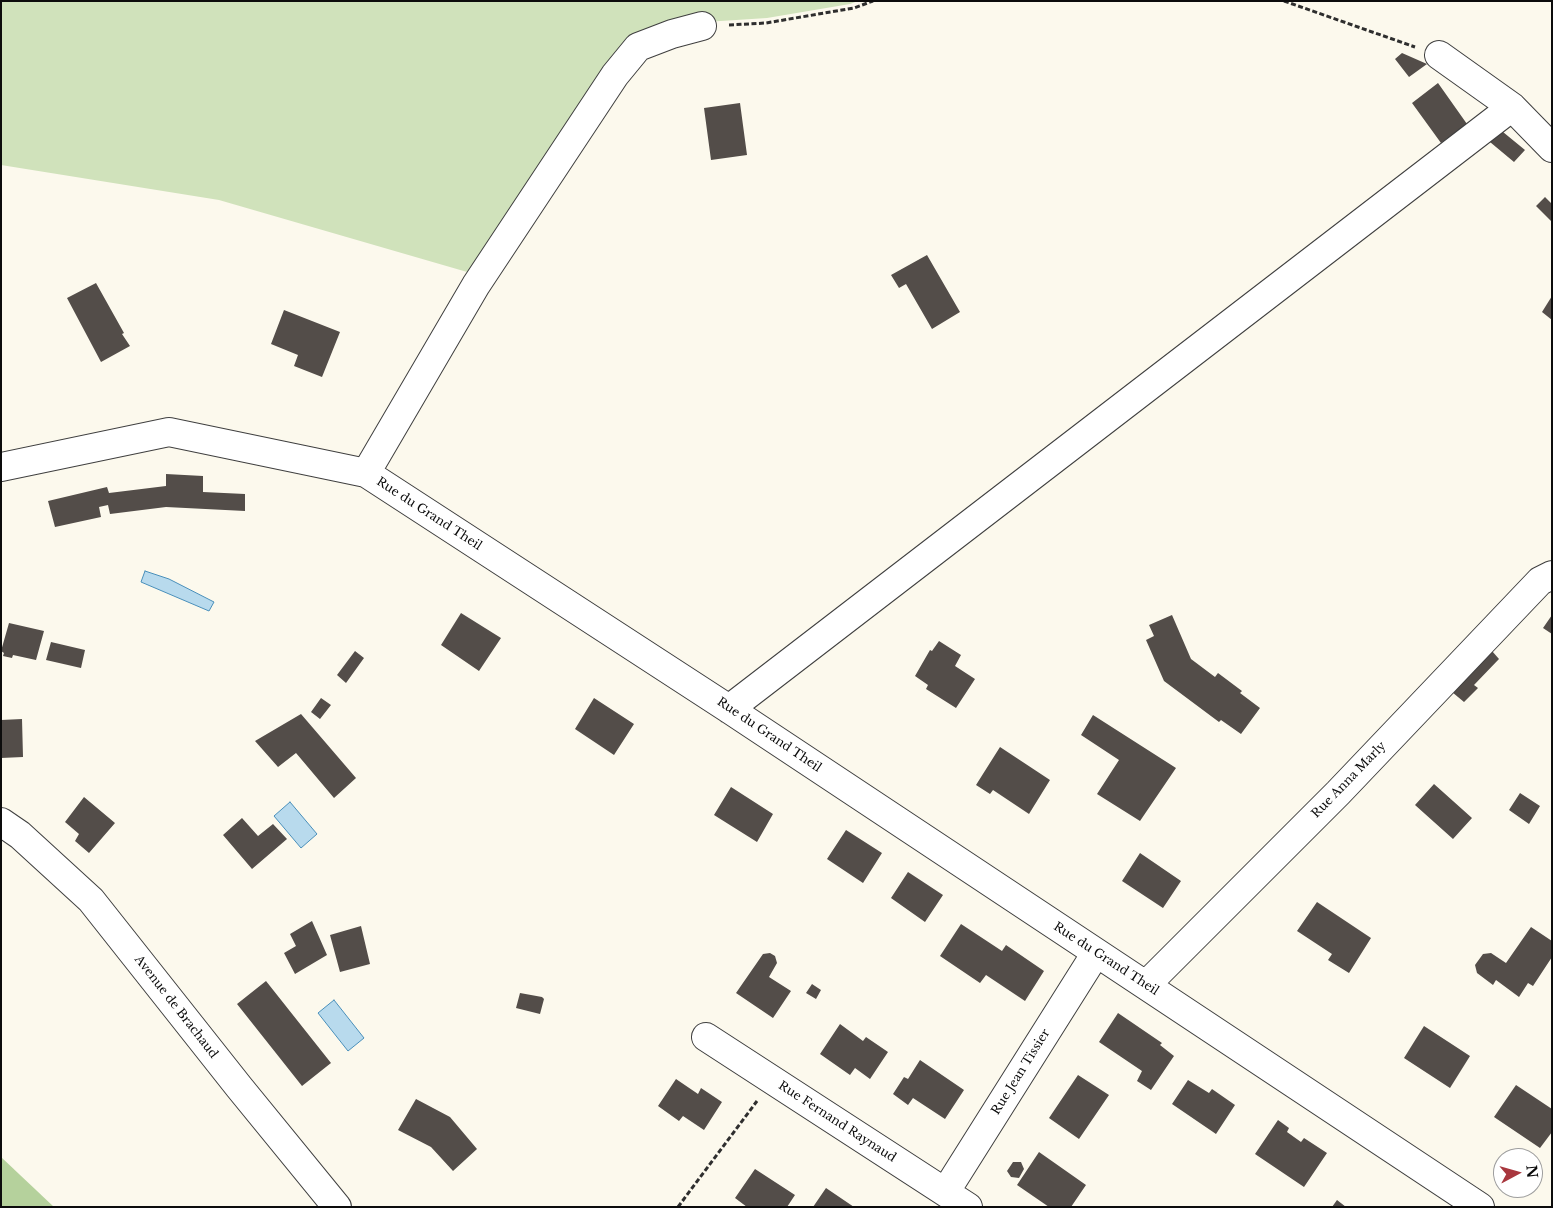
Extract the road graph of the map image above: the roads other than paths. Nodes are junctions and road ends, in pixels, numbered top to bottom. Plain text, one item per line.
1 (702, 26) road end
2 (1439, 55) road end
3 (1512, 107) junction
4 (1552, 148) edge
5 (1, 467) edge
6 (366, 473) junction
7 (1552, 575) edge
8 (729, 709) junction
9 (1, 822) edge
10 (1096, 953) junction
11 (1146, 986) junction
12 (706, 1038) dead end
13 (946, 1192) junction
14 (337, 1207) edge
15 (968, 1207) edge
16 (1480, 1207) edge

1 - 6 street
2 - 3 street
3 - 4 street
3 - 8 street
5 - 6 street, Rue du Grand Theil
6 - 8 street, Rue du Grand Theil
7 - 11 street, Rue Anna Marly
8 - 10 street, Rue du Grand Theil
9 - 14 street, Avenue de Brachaud
10 - 11 street, Rue du Grand Theil
10 - 13 street, Rue Jean Tissier
11 - 16 street, Rue du Grand Theil
12 - 13 street, Rue Fernand Raynaud
13 - 15 street, Rue Fernand Raynaud

